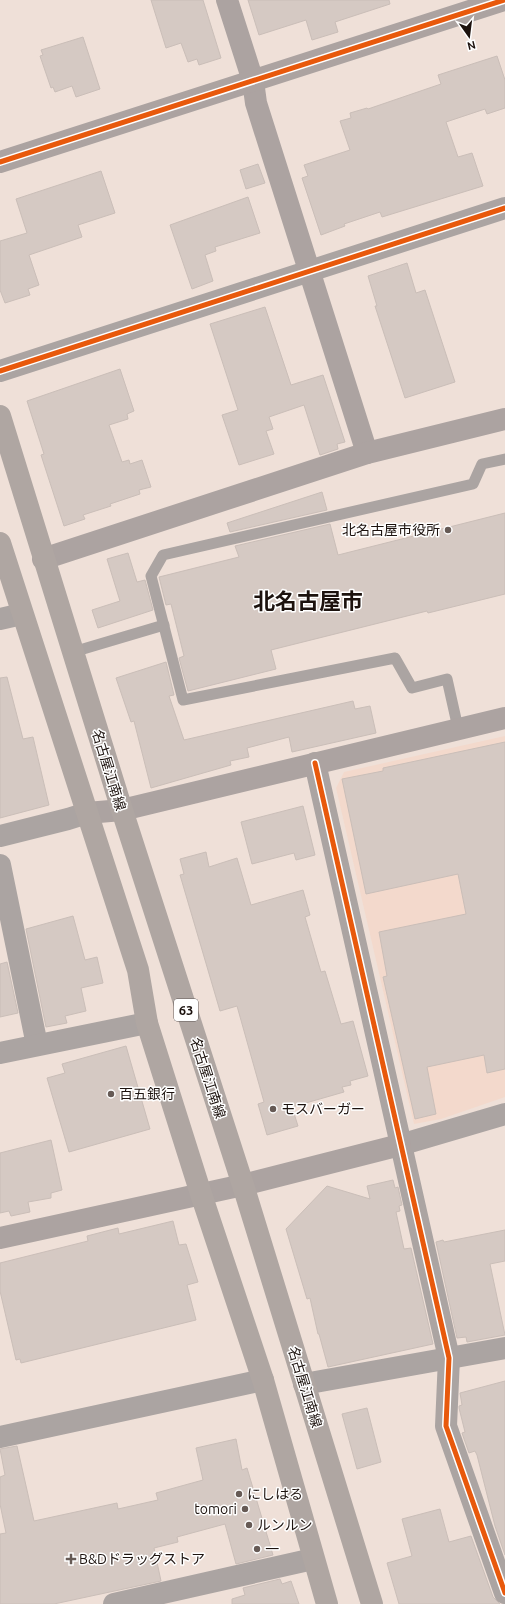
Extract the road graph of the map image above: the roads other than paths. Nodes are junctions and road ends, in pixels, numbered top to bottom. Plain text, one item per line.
1 (227, 0) edge
2 (504, 0) edge
3 (253, 81) junction
4 (0, 162) edge
5 (505, 208) edge
6 (308, 271) junction
7 (0, 371) edge
8 (0, 416) edge
9 (505, 419) edge
10 (367, 453) junction
11 (505, 459) edge
12 (0, 543) edge
13 (43, 559) junction
14 (22, 614) junction
15 (0, 619) edge
16 (164, 625) junction
17 (73, 652) junction
18 (505, 718) edge
19 (458, 728) junction
20 (315, 763) junction
21 (122, 810) junction
22 (87, 813) junction
23 (0, 836) edge
24 (0, 865) edge
25 (147, 1023) junction
26 (37, 1045) junction
27 (0, 1053) edge
28 (505, 1114) edge
29 (400, 1145) junction
30 (243, 1185) junction
31 (200, 1194) junction
32 (0, 1238) edge
33 (505, 1348) edge
34 (449, 1358) junction
35 (263, 1380) junction
36 (304, 1384) junction
37 (0, 1438) edge
38 (313, 1560) junction
39 (505, 1593) edge
40 (114, 1604) edge
41 (327, 1604) edge
42 (372, 1604) edge

1 - 3 street
2 - 3 street
3 - 4 street
3 - 6 street
5 - 6 street
6 - 7 street
6 - 10 street
8 - 13 main road, 名古屋江南線 / 63
9 - 10 street
10 - 13 street
11 - 16 lane
12 - 14 main road
13 - 17 main road, 名古屋江南線 / 63
14 - 15 street
14 - 22 main road
16 - 17 lane
16 - 19 lane
17 - 21 main road, 名古屋江南線 / 63
18 - 19 street
19 - 20 street
20 - 21 street
20 - 29 street
21 - 22 street
21 - 30 main road, 名古屋江南線 / 63
22 - 23 street
22 - 25 main road
24 - 26 street
25 - 26 street
25 - 31 main road
26 - 27 street
28 - 29 street
29 - 30 street
29 - 34 street
30 - 31 street
30 - 36 main road, 名古屋江南線 / 63
31 - 32 street
31 - 35 main road
33 - 34 street
34 - 36 street
34 - 39 street
35 - 37 street
35 - 38 main road
36 - 42 main road, 名古屋江南線 / 63
38 - 40 street
38 - 41 main road

